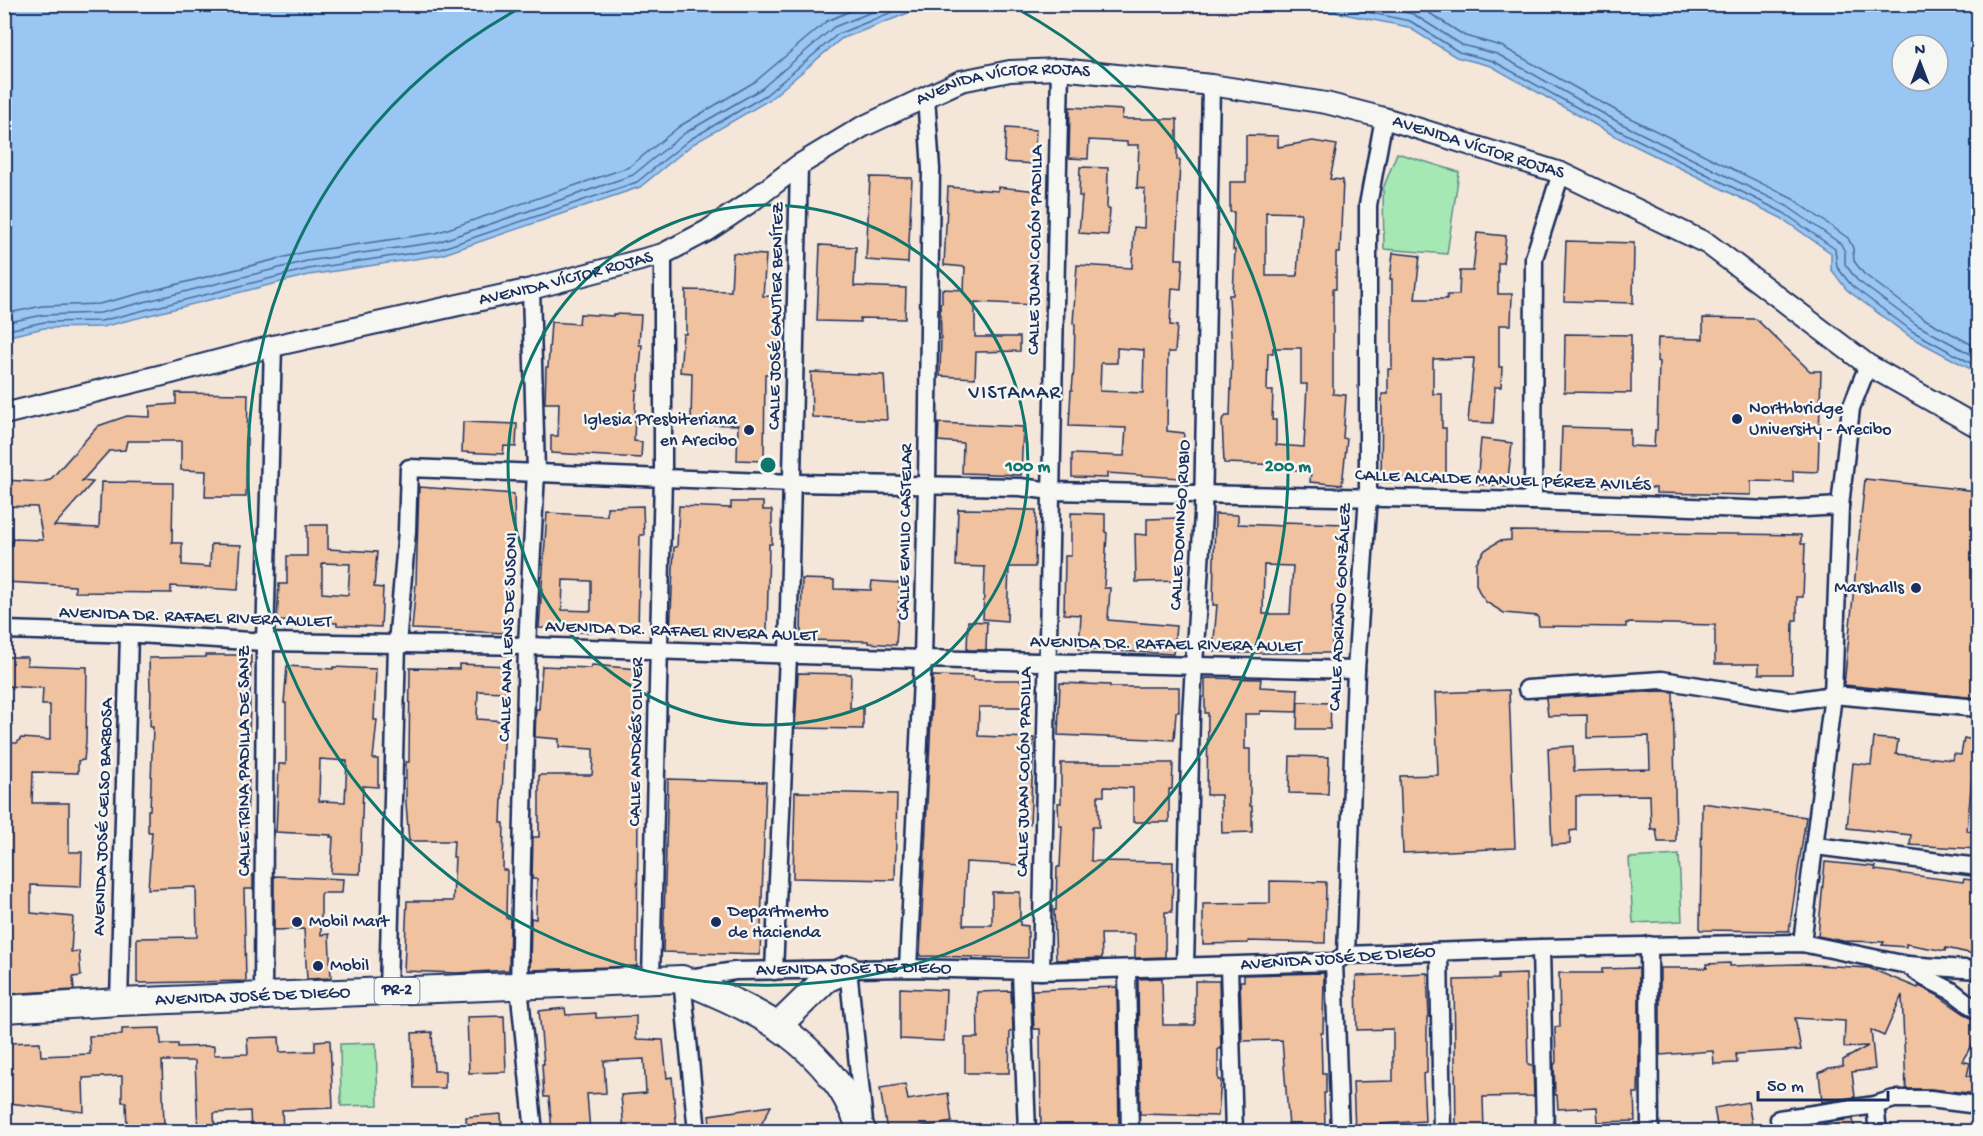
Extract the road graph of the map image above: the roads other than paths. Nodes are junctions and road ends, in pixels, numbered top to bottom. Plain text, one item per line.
1 (1060, 69) junction
2 (1211, 85) junction
3 (926, 97) junction
4 (1384, 118) junction
5 (799, 165) junction
6 (1561, 173) junction
7 (663, 254) junction
8 (531, 289) junction
9 (273, 346) junction
10 (1868, 365) junction
11 (4, 414) edge
12 (1978, 427) edge
13 (536, 472) junction
14 (663, 477) junction
15 (793, 483) junction
16 (927, 484) junction
17 (1052, 491) junction
18 (1203, 493) junction
19 (1368, 496) junction
20 (1533, 501) junction
21 (1840, 506) junction
22 (4, 630) edge
23 (129, 634) junction
24 (265, 642) junction
25 (397, 644) junction
26 (527, 646) junction
27 (658, 650) junction
28 (788, 655) junction
29 (923, 659) junction
30 (1046, 662) junction
31 (1193, 666) junction
32 (1356, 670) junction
33 (1527, 689) dead end
34 (1833, 695) junction
35 (1978, 708) edge
36 (1816, 846) junction
37 (1978, 867) edge
38 (1802, 943) junction
39 (1649, 945) junction
40 (1540, 948) junction
41 (1439, 952) junction
42 (1340, 958) junction
43 (1906, 965) junction
44 (1185, 966) junction
45 (1229, 966) junction
46 (908, 968) junction
47 (849, 969) junction
48 (1127, 969) junction
49 (1978, 970) edge
50 (774, 971) junction
51 (1041, 971) junction
52 (1021, 972) junction
53 (651, 979) junction
54 (682, 979) junction
55 (519, 987) junction
56 (388, 992) junction
57 (263, 997) junction
58 (118, 1002) junction
59 (4, 1008) edge
60 (1978, 1011) edge
61 (779, 1025) junction
62 (1875, 1105) junction
63 (1978, 1105) edge
64 (1779, 1119) dead end
65 (534, 1131) edge
66 (697, 1131) edge
67 (864, 1131) edge
68 (1027, 1131) edge
69 (1130, 1131) edge
70 (1234, 1131) edge
71 (1340, 1131) edge
72 (1442, 1131) edge
73 (1545, 1131) edge
74 (1650, 1131) edge
75 (1878, 1131) edge

1 - 2 street, AVENIDA VÍCTOR ROJAS
1 - 3 street, AVENIDA VÍCTOR ROJAS
1 - 17 street, CALLE JUAN COLÓN PADILLA
2 - 4 street, AVENIDA VÍCTOR ROJAS
2 - 18 street, CALLE DOMINGO RUBIO
3 - 5 street, AVENIDA VÍCTOR ROJAS
3 - 16 street, CALLE EMILIO CASTELAR
4 - 6 street, AVENIDA VÍCTOR ROJAS
4 - 19 street, CALLE ADRIANO GONZÁLEZ
5 - 7 street, AVENIDA VÍCTOR ROJAS
5 - 15 street, CALLE JOSÉ GAUTIER BENÍTEZ
6 - 10 street, AVENIDA VÍCTOR ROJAS
6 - 20 street
7 - 8 street, AVENIDA VÍCTOR ROJAS
7 - 14 street, CALLE ANDRÉS OLIVER
8 - 9 street, AVENIDA VÍCTOR ROJAS
8 - 13 street, CALLE ANA LENS DE SUSONI
9 - 11 street, AVENIDA VÍCTOR ROJAS
9 - 24 street, CALLE TRINA PADILLA DE SANZ
10 - 12 street, AVENIDA VÍCTOR ROJAS
10 - 21 street
13 - 14 street, CALLE ALCALDE MANUEL PÉREZ AVILÉS
13 - 25 street, CALLE ALCALDE MANUEL PÉREZ AVILÉS
13 - 26 street, CALLE ANA LENS DE SUSONI
14 - 15 street, CALLE ALCALDE MANUEL PÉREZ AVILÉS
14 - 27 street, CALLE ANDRÉS OLIVER
15 - 16 street, CALLE ALCALDE MANUEL PÉREZ AVILÉS
15 - 28 street, CALLE JOSÉ GAUTIER BENÍTEZ
16 - 17 street, CALLE ALCALDE MANUEL PÉREZ AVILÉS
16 - 29 street, CALLE EMILIO CASTELAR
17 - 18 street, CALLE ALCALDE MANUEL PÉREZ AVILÉS
17 - 30 street, CALLE JUAN COLÓN PADILLA
18 - 19 street, CALLE ALCALDE MANUEL PÉREZ AVILÉS
18 - 31 street, CALLE DOMINGO RUBIO
19 - 20 street, CALLE ALCALDE MANUEL PÉREZ AVILÉS
19 - 32 street, CALLE ADRIANO GONZÁLEZ
20 - 21 street, CALLE ALCALDE MANUEL PÉREZ AVILÉS
21 - 34 street
22 - 23 street, AVENIDA DR. RAFAEL RIVERA AULET
23 - 24 street, AVENIDA DR. RAFAEL RIVERA AULET
23 - 58 street, AVENIDA JOSÉ CELSO BARBOSA
24 - 25 street, AVENIDA DR. RAFAEL RIVERA AULET
24 - 57 street, CALLE TRINA PADILLA DE SANZ
25 - 26 street, AVENIDA DR. RAFAEL RIVERA AULET
25 - 56 street
26 - 27 street, AVENIDA DR. RAFAEL RIVERA AULET
26 - 55 street, CALLE ANA LENS DE SUSONI
27 - 28 street, AVENIDA DR. RAFAEL RIVERA AULET
27 - 53 street, CALLE ANDRÉS OLIVER
28 - 29 street, AVENIDA DR. RAFAEL RIVERA AULET
28 - 50 street, CALLE JOSÉ GAUTIER BENÍTEZ
29 - 30 street, AVENIDA DR. RAFAEL RIVERA AULET
29 - 46 street, CALLE EMILIO CASTELAR
30 - 31 street, AVENIDA DR. RAFAEL RIVERA AULET
30 - 51 street, CALLE JUAN COLÓN PADILLA
31 - 32 street, AVENIDA DR. RAFAEL RIVERA AULET
31 - 44 street, CALLE DOMINGO RUBIO
32 - 42 street, CALLE ADRIANO GONZÁLEZ
33 - 34 street
34 - 35 street
34 - 36 street
36 - 37 street
36 - 38 street
38 - 39 street, AVENIDA JOSÉ DE DIEGO
38 - 43 street, AVENIDA JOSÉ DE DIEGO
39 - 40 street, AVENIDA JOSÉ DE DIEGO
39 - 74 street
40 - 41 street, AVENIDA JOSÉ DE DIEGO
40 - 73 street
41 - 42 street, AVENIDA JOSÉ DE DIEGO
41 - 72 street
42 - 45 street, AVENIDA JOSÉ DE DIEGO
42 - 71 street, CALLE ADRIANO GONZÁLEZ
43 - 49 street
43 - 60 street, AVENIDA JOSÉ DE DIEGO
44 - 45 street, AVENIDA JOSÉ DE DIEGO
44 - 48 street, AVENIDA JOSÉ DE DIEGO
45 - 70 street
46 - 47 street, AVENIDA JOSÉ DE DIEGO
46 - 52 street, AVENIDA JOSÉ DE DIEGO
47 - 50 street, AVENIDA JOSÉ DE DIEGO
47 - 61 main road
47 - 67 street
48 - 51 street, AVENIDA JOSÉ DE DIEGO
48 - 69 street
50 - 54 street, AVENIDA JOSÉ DE DIEGO
51 - 52 street, AVENIDA JOSÉ DE DIEGO
52 - 68 street
53 - 54 main road, AVENIDA JOSÉ DE DIEGO / PR-2
53 - 55 main road, AVENIDA JOSÉ DE DIEGO / PR-2
54 - 61 main road, AVENIDA JOSÉ DE DIEGO / PR-2
54 - 66 street
55 - 56 main road, AVENIDA JOSÉ DE DIEGO / PR-2
55 - 65 street, CALLE ANA LENS DE SUSONI
56 - 57 main road, AVENIDA JOSÉ DE DIEGO / PR-2
57 - 58 main road, AVENIDA JOSÉ DE DIEGO / PR-2
58 - 59 main road, AVENIDA JOSÉ DE DIEGO / PR-2
61 - 67 main road, PR-2
62 - 63 street
62 - 64 street
62 - 75 street

